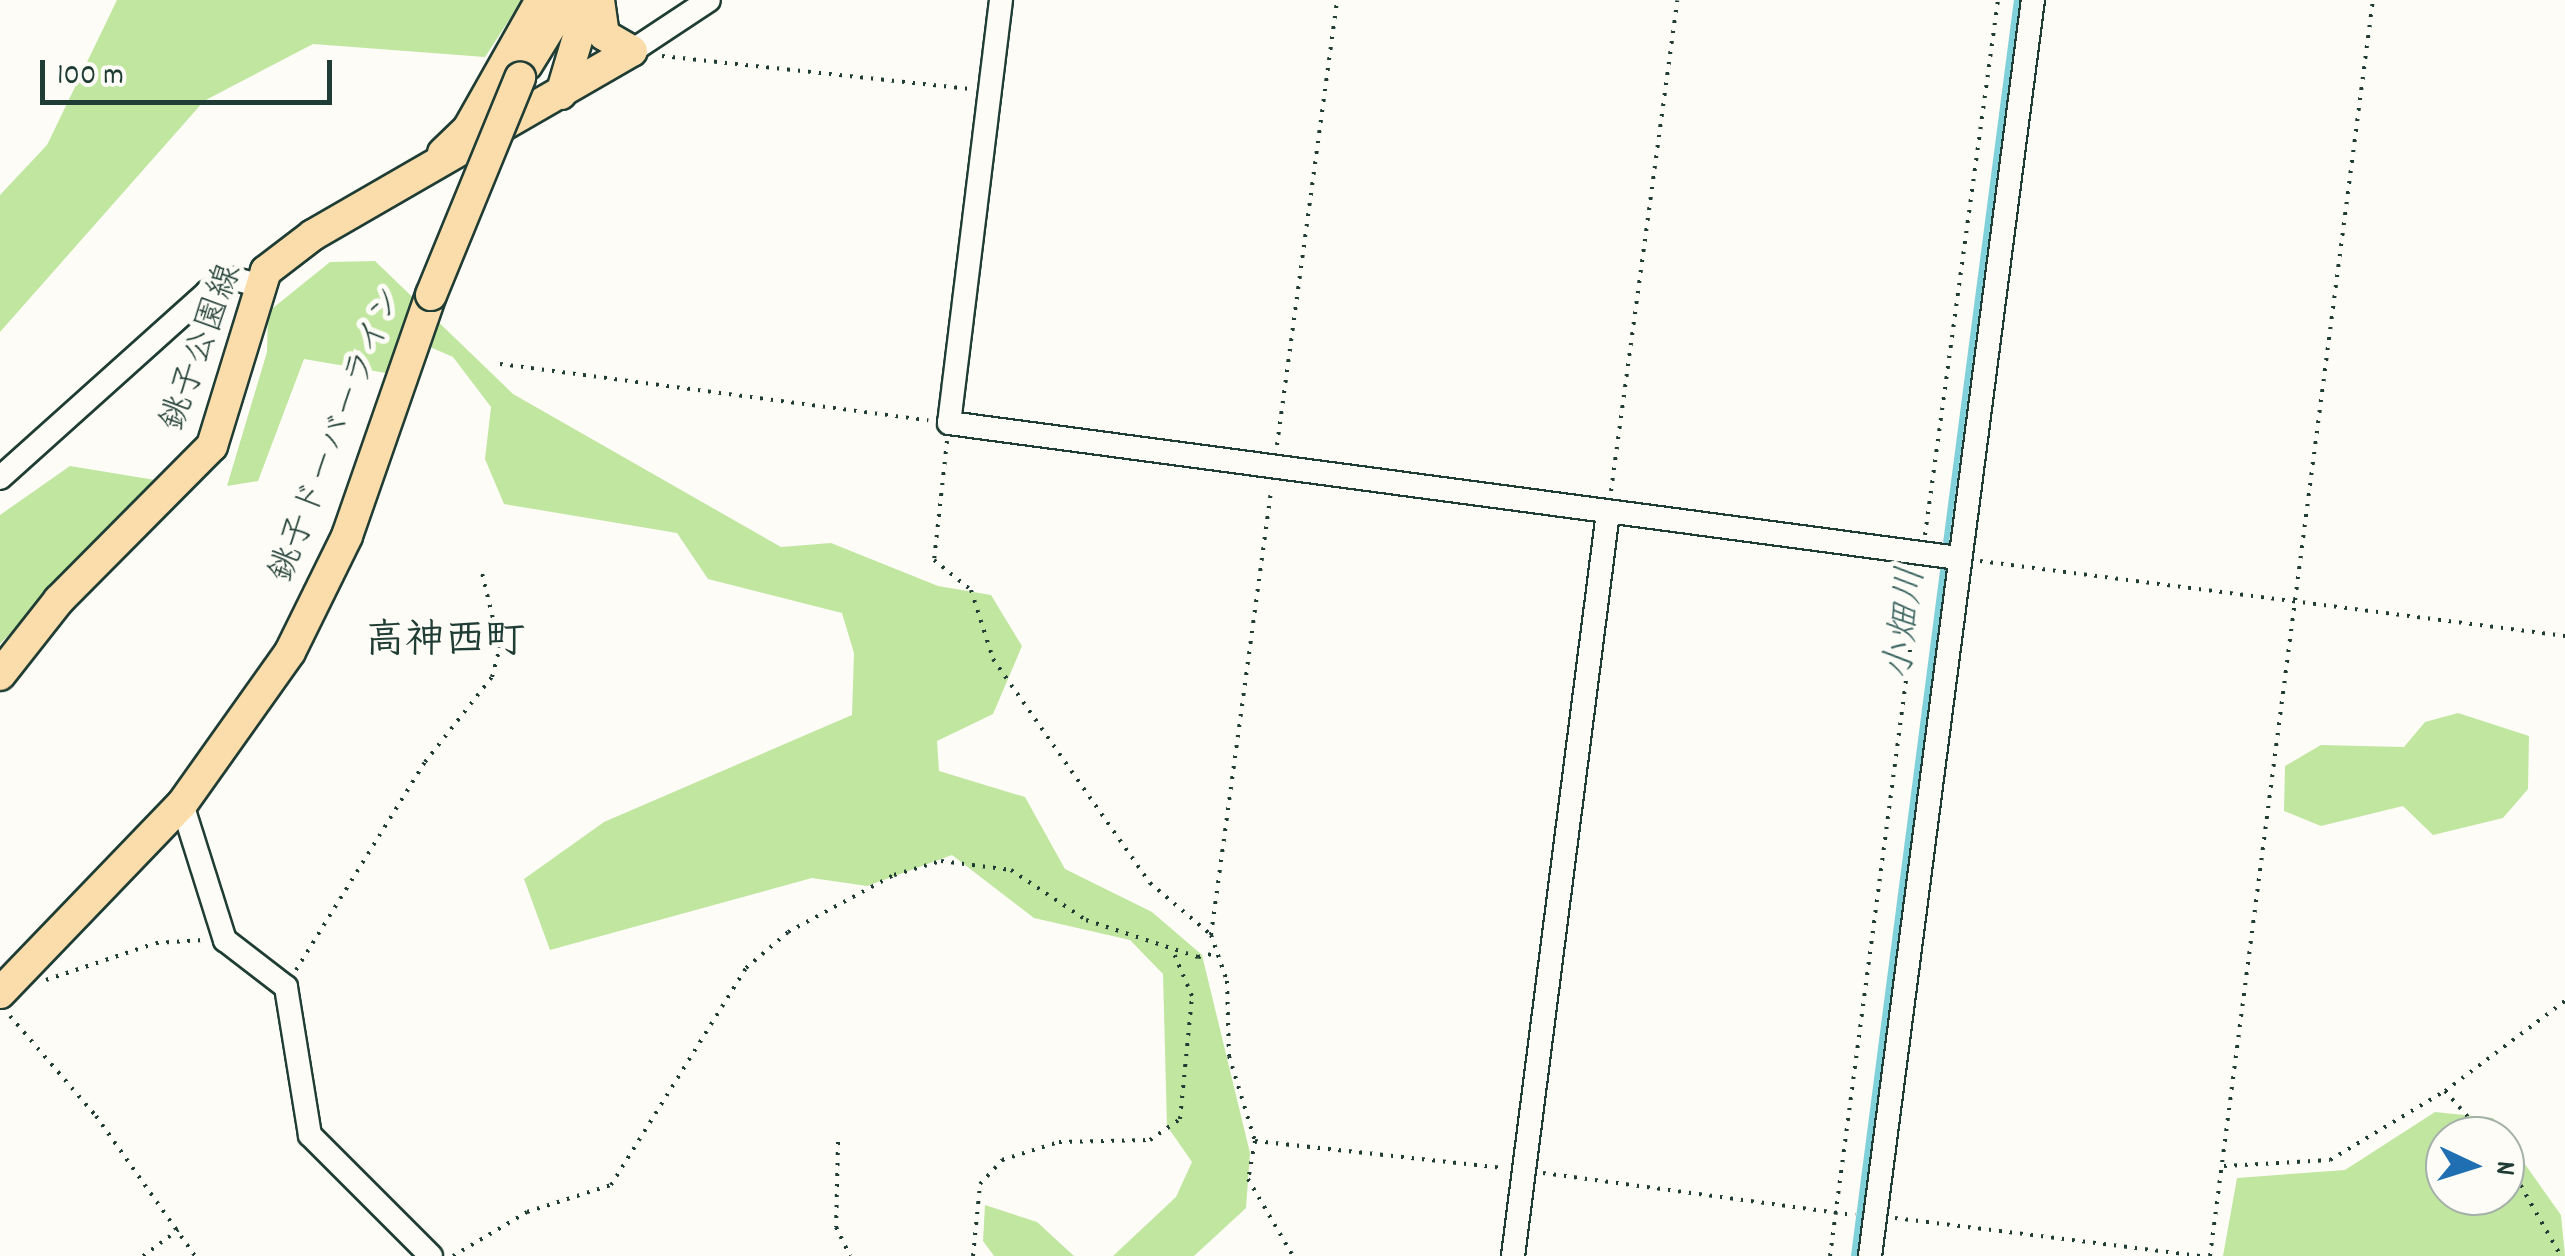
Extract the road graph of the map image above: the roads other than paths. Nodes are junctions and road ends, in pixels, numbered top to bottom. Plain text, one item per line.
1 (541, 0) edge
2 (567, 0) edge
3 (589, 0) edge
4 (600, 0) edge
5 (710, 0) edge
6 (1002, 0) edge
7 (2033, 0) edge
8 (636, 48) junction
9 (562, 94) junction
10 (427, 175) junction
11 (258, 285) junction
12 (0, 478) edge
13 (1608, 512) junction
14 (1958, 558) junction
15 (0, 675) edge
16 (182, 804) junction
17 (8, 985) edge
18 (432, 1256) edge
19 (1513, 1256) edge
20 (1870, 1256) edge

1 - 10 main road
2 - 16 main road, 銚子ドーバーライン, bridge
3 - 9 main road
4 - 8 main road
5 - 8 street
6 - 13 street
7 - 14 street
8 - 9 main road, 銚子公園線
9 - 10 main road, 銚子公園線
10 - 11 main road, 銚子公園線
11 - 12 street
11 - 15 main road, 銚子公園線
13 - 14 street
13 - 19 street
14 - 20 street
16 - 17 main road, 銚子ドーバーライン
16 - 18 street

